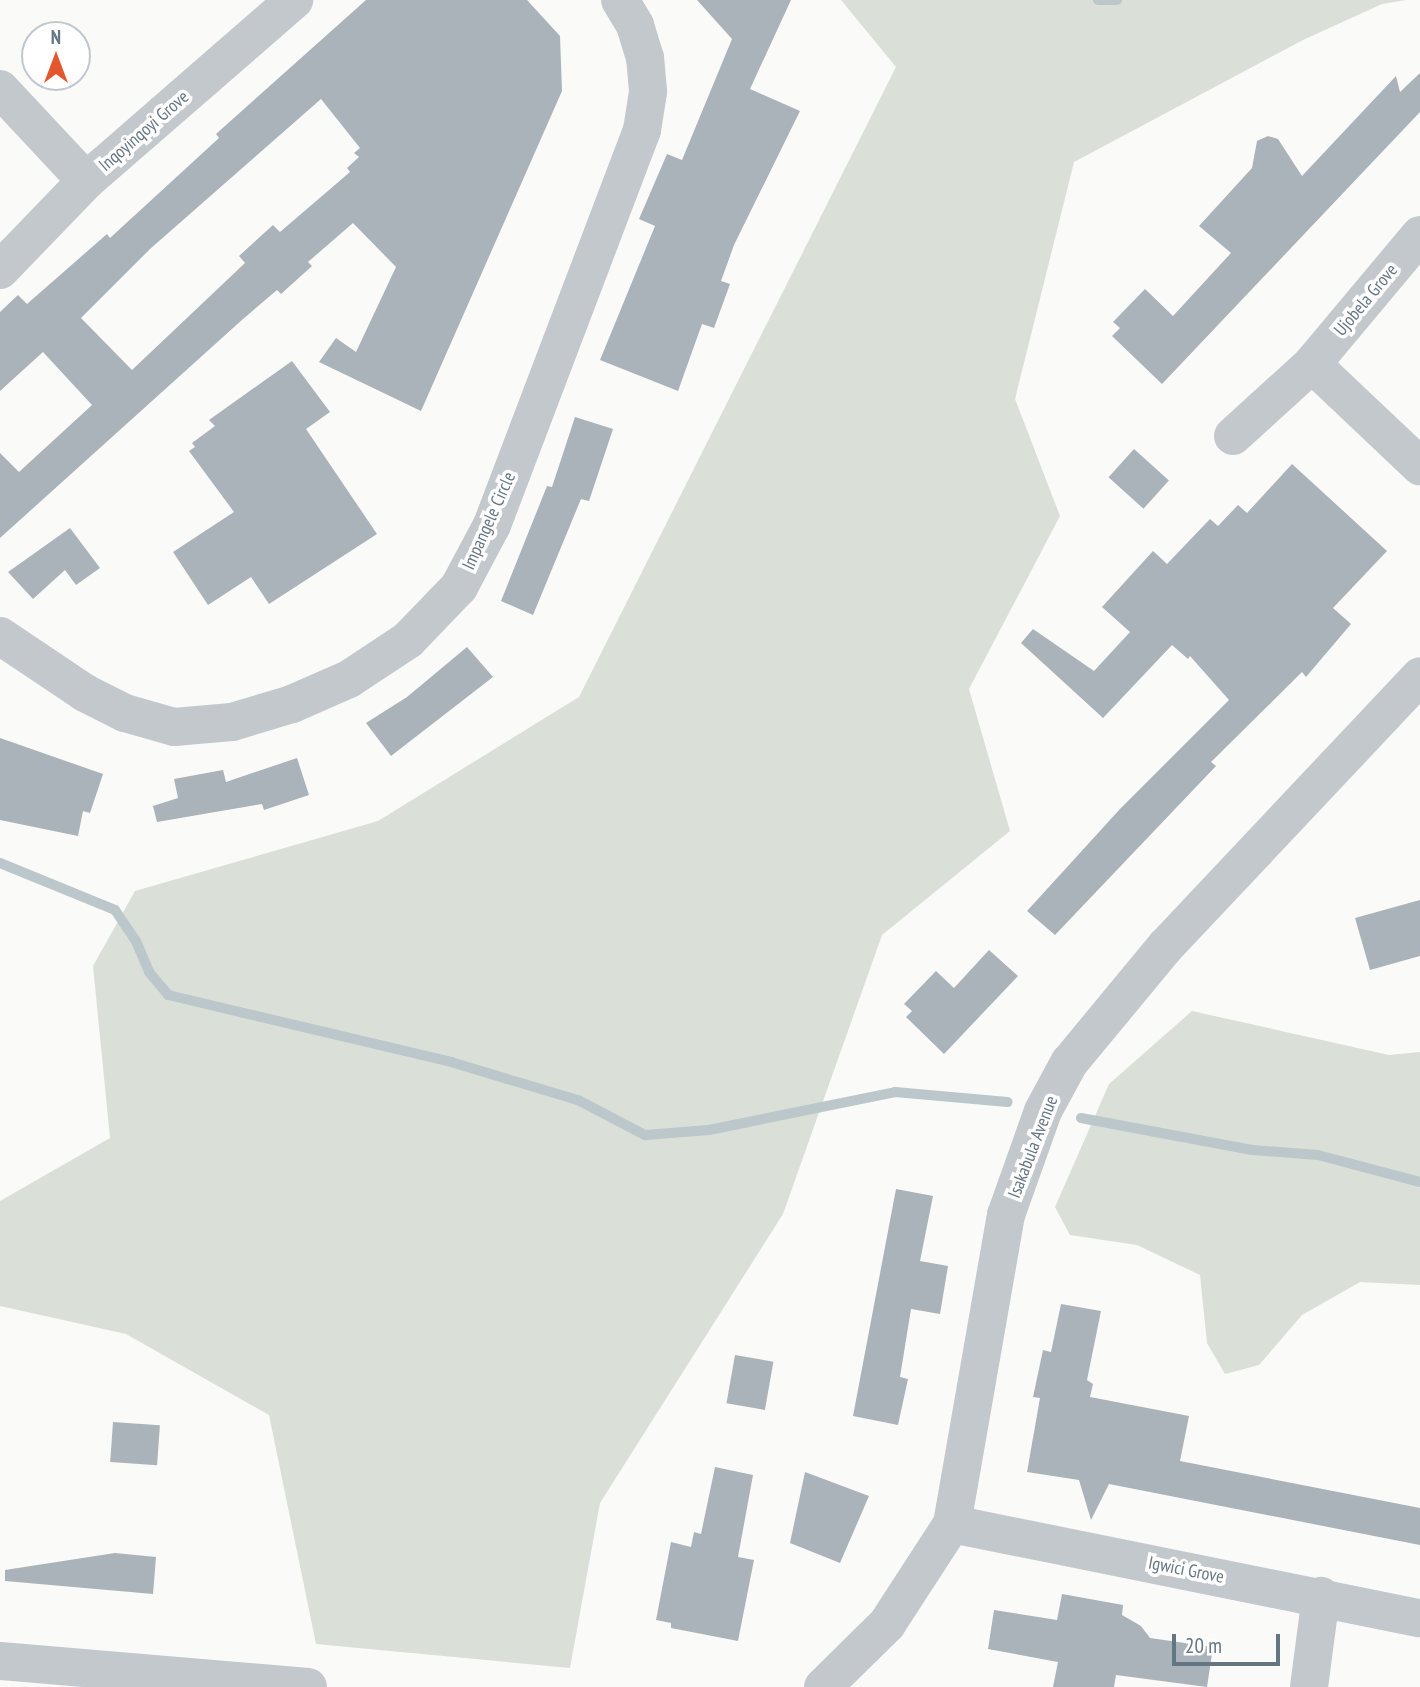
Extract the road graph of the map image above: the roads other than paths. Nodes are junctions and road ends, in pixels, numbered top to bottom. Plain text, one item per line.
1 (294, 0) edge
2 (620, 0) edge
3 (0, 89) edge
4 (86, 181) junction
5 (1420, 235) edge
6 (0, 270) edge
7 (1312, 365) junction
8 (1233, 436) dead end
9 (1420, 466) edge
10 (0, 636) edge
11 (1420, 676) edge
12 (952, 1524) junction
13 (1321, 1596) junction
14 (1420, 1618) edge
15 (0, 1661) edge
16 (831, 1677) edge
17 (308, 1687) edge
18 (1309, 1687) edge

1 - 4 street, Inqoyinqoyi Grove
2 - 10 street, Impangele Circle
3 - 4 street
4 - 6 street, Inqoyinqoyi Grove
5 - 7 street, Ujobela Grove
7 - 8 street, Ujobela Grove
7 - 9 street
11 - 12 street, Isakabula Avenue
12 - 13 street, Igwici Grove
12 - 16 street, Isakabula Avenue
13 - 14 street, Igwici Grove
13 - 18 street
15 - 17 street

